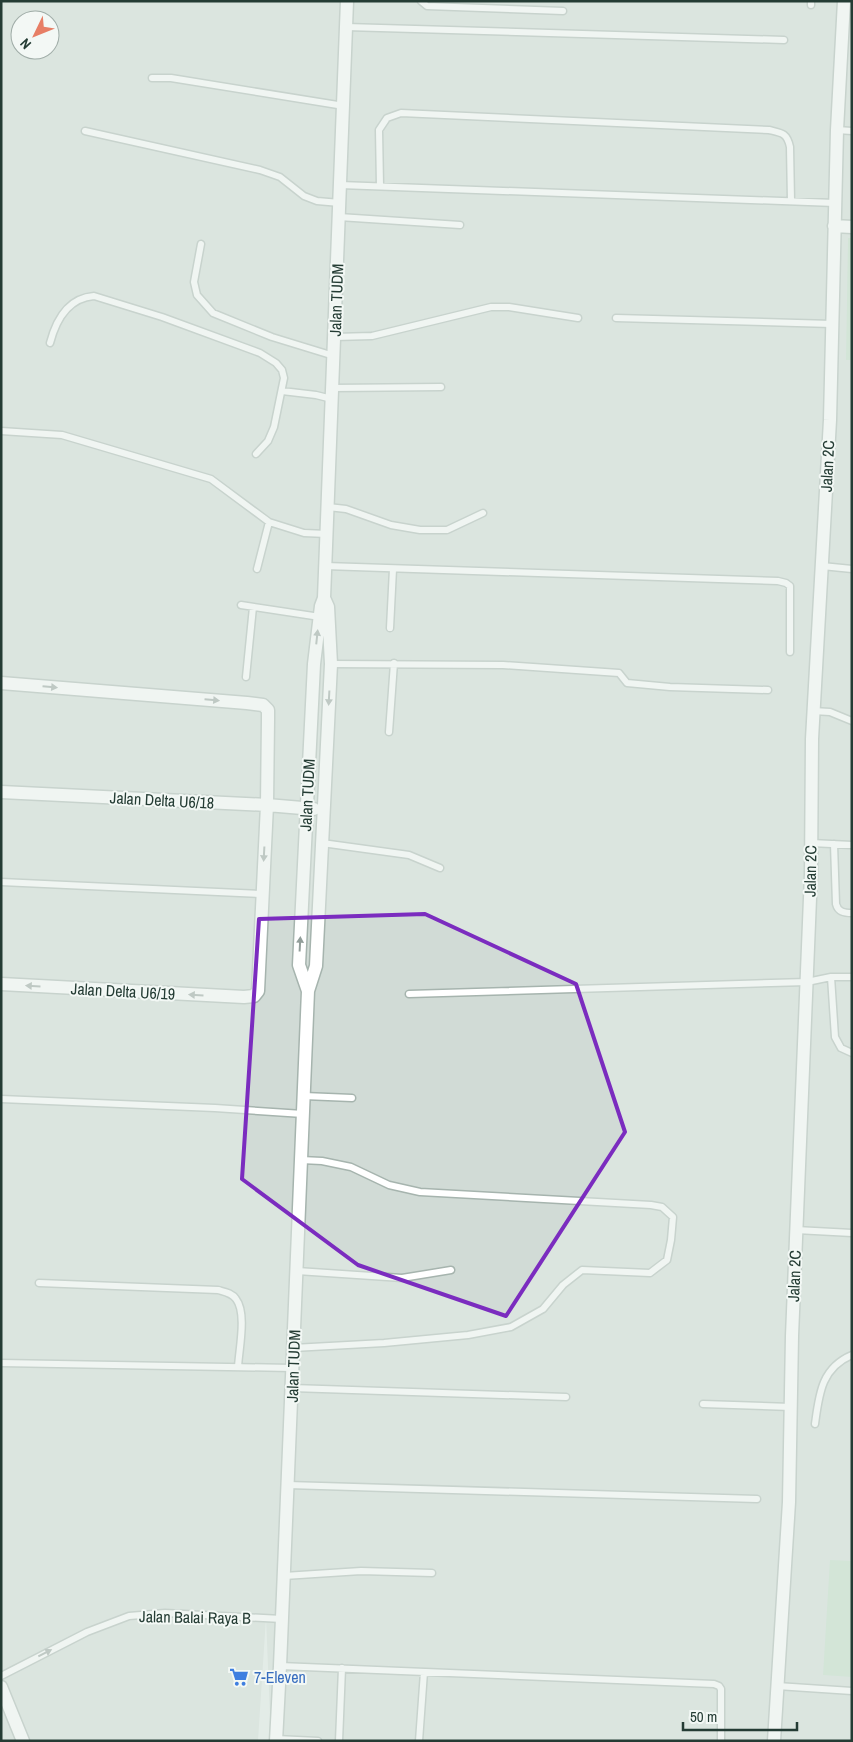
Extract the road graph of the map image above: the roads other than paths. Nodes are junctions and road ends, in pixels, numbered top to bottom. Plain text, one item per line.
1 (347, 1) edge
2 (421, 1) edge
3 (844, 1) edge
4 (563, 11) dead end
5 (346, 27) junction
6 (847, 34) edge
7 (784, 40) dead end
8 (152, 78) dead end
9 (344, 106) junction
10 (836, 130) junction
11 (84, 131) dead end
12 (852, 131) edge
13 (340, 184) junction
14 (380, 186) junction
15 (790, 201) junction
16 (340, 203) junction
17 (835, 203) junction
18 (339, 218) junction
19 (460, 225) dead end
20 (834, 226) junction
21 (852, 227) edge
22 (201, 244) dead end
23 (578, 318) dead end
24 (616, 318) dead end
25 (832, 324) junction
26 (334, 337) junction
27 (50, 342) dead end
28 (334, 356) junction
29 (441, 388) dead end
30 (282, 391) junction
31 (332, 393) junction
32 (1, 431) edge
33 (256, 454) dead end
34 (328, 507) junction
35 (483, 513) dead end
36 (269, 522) junction
37 (327, 534) junction
38 (326, 566) junction
39 (822, 566) junction
40 (393, 568) junction
41 (257, 569) dead end
42 (852, 569) edge
43 (324, 598) junction
44 (240, 605) dead end
45 (253, 607) junction
46 (320, 617) junction
47 (390, 628) dead end
48 (790, 652) dead end
49 (394, 663) junction
50 (331, 664) junction
51 (246, 677) dead end
52 (1, 684) edge
53 (768, 690) dead end
54 (813, 711) junction
55 (852, 721) edge
56 (389, 732) dead end
57 (1, 792) edge
58 (266, 805) junction
59 (306, 808) junction
60 (324, 810) junction
61 (322, 843) junction
62 (811, 844) junction
63 (834, 844) junction
64 (852, 845) edge
65 (440, 868) dead end
66 (1, 882) edge
67 (262, 894) junction
68 (852, 913) edge
69 (831, 977) junction
70 (852, 977) edge
71 (807, 982) junction
72 (1, 984) edge
73 (308, 991) junction
74 (409, 994) dead end
75 (852, 1054) edge
76 (304, 1096) junction
77 (352, 1098) dead end
78 (1, 1099) edge
79 (304, 1114) junction
80 (301, 1160) junction
81 (796, 1230) junction
82 (852, 1233) edge
83 (451, 1270) dead end
84 (297, 1271) junction
85 (39, 1283) dead end
86 (293, 1348) junction
87 (852, 1354) edge
88 (1, 1363) edge
89 (238, 1367) junction
90 (292, 1368) junction
91 (292, 1388) junction
92 (566, 1397) dead end
93 (703, 1404) dead end
94 (791, 1407) junction
95 (815, 1424) dead end
96 (288, 1485) junction
97 (757, 1499) dead end
98 (432, 1573) dead end
99 (284, 1576) junction
100 (282, 1619) junction
101 (280, 1666) junction
102 (342, 1668) junction
103 (424, 1672) junction
104 (1, 1676) edge
105 (777, 1686) junction
106 (1, 1687) edge
107 (852, 1691) edge
108 (276, 1740) edge
109 (23, 1741) edge
110 (318, 1741) edge
111 (339, 1741) edge
112 (419, 1741) edge
113 (721, 1741) edge
114 (774, 1741) edge

1 - 5 street, Jalan TUDM
2 - 4 lane
3 - 6 street, Jalan 2C
5 - 7 lane
5 - 9 street, Jalan TUDM
6 - 10 street, Jalan 2C
8 - 9 lane
9 - 13 street, Jalan TUDM
10 - 12 lane
10 - 17 street, Jalan 2C
11 - 16 lane
13 - 14 lane
13 - 16 street, Jalan TUDM
14 - 15 lane
14 - 15 lane
15 - 17 lane
16 - 18 street, Jalan TUDM
17 - 20 street, Jalan 2C
18 - 19 lane
18 - 26 street, Jalan TUDM
20 - 21 street
20 - 25 street, Jalan 2C
22 - 28 lane
23 - 26 lane
24 - 25 lane
25 - 39 street, Jalan 2C
26 - 28 street, Jalan TUDM
27 - 30 lane
28 - 31 street, Jalan TUDM
29 - 31 lane
30 - 31 lane
30 - 33 lane
31 - 34 street, Jalan TUDM
32 - 36 lane
34 - 35 lane
34 - 37 street, Jalan TUDM
36 - 37 lane
36 - 41 lane
37 - 38 street, Jalan TUDM
38 - 40 lane
38 - 43 street, Jalan TUDM
39 - 42 lane
39 - 54 street, Jalan 2C
40 - 47 lane
40 - 48 lane
43 - 46 street, Jalan TUDM
43 - 50 street, Jalan TUDM
44 - 45 lane
45 - 46 lane
45 - 51 lane
59 -> 46 street, Jalan TUDM
49 - 50 lane
49 - 53 lane
49 - 56 lane
50 -> 60 street, Jalan TUDM
52 -> 58 street
54 - 55 lane
54 - 62 street, Jalan 2C
57 - 58 street, Jalan Delta U6/18
58 - 59 street, Jalan Delta U6/18
58 -> 67 street
59 - 60 street, Jalan Delta U6/18
73 -> 59 street, Jalan TUDM
60 - 61 street, Jalan TUDM
61 - 65 lane
61 - 73 street, Jalan TUDM
62 - 63 lane
62 - 71 street, Jalan 2C
63 - 64 lane
63 - 68 lane
66 - 67 lane
67 -> 72 street, Jalan Delta U6/19
69 - 70 lane
69 - 71 lane
69 - 75 lane
71 - 74 lane
71 - 81 street, Jalan 2C
73 - 76 street, Jalan TUDM
76 - 77 lane
76 - 79 street, Jalan TUDM
78 - 79 lane
79 - 80 street, Jalan TUDM
80 - 84 street, Jalan TUDM
80 - 86 lane
81 - 82 lane
81 - 94 street, Jalan 2C
83 - 84 lane
84 - 86 street, Jalan TUDM
85 - 89 lane
86 - 90 street, Jalan TUDM
87 - 95 lane
88 - 89 lane
89 - 90 lane
90 - 91 street, Jalan TUDM
91 - 92 lane
91 - 96 street, Jalan TUDM
93 - 94 lane
94 - 105 street, Jalan 2C
96 - 97 lane
96 - 99 street, Jalan TUDM
98 - 99 lane
99 - 100 street, Jalan TUDM
100 - 101 street, Jalan TUDM
104 -> 100 lane, Jalan Balai Raya B
101 - 102 lane
101 - 108 street, Jalan TUDM
102 - 103 lane
102 - 111 lane
103 - 112 lane
103 - 113 lane
105 - 107 lane
105 - 114 street, Jalan 2C
106 - 109 street
108 - 110 lane

